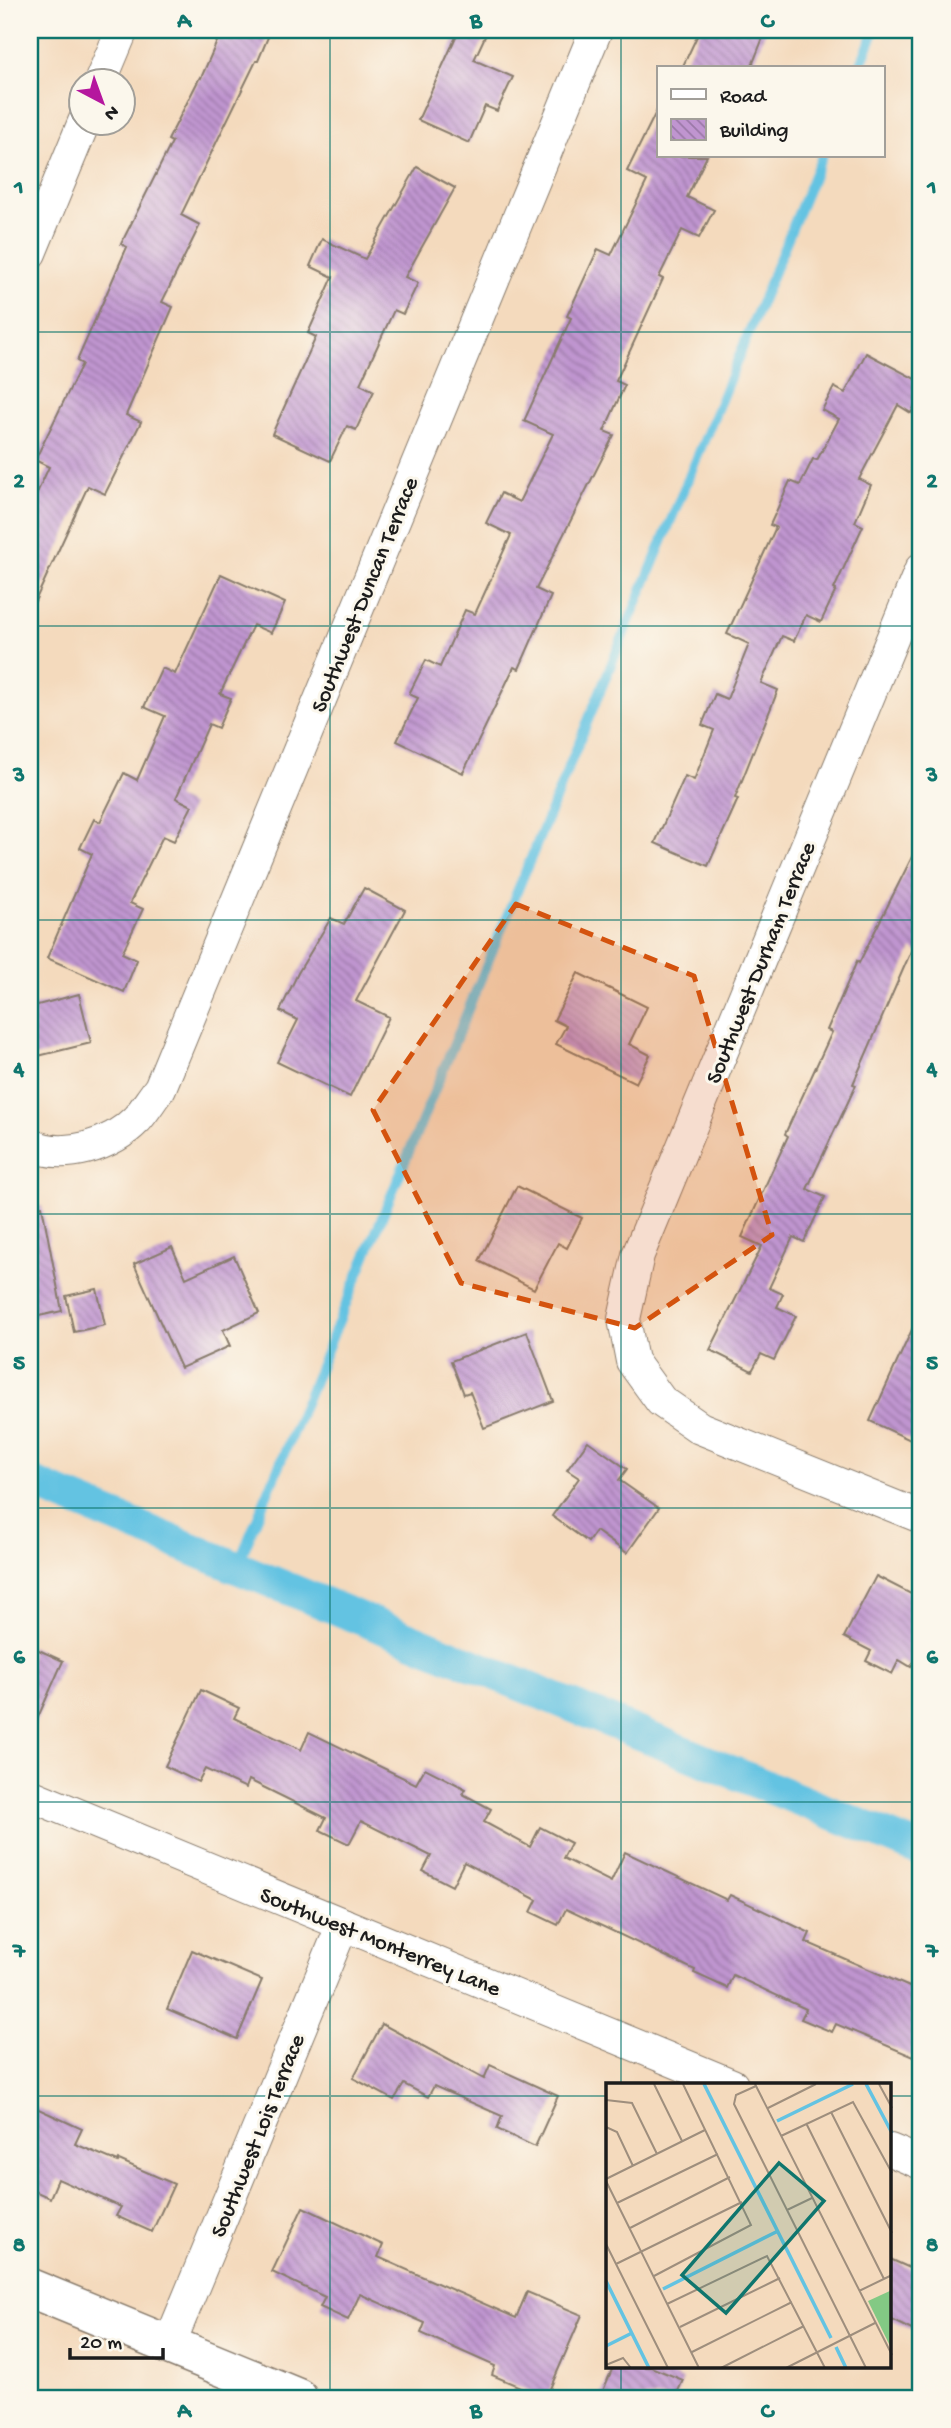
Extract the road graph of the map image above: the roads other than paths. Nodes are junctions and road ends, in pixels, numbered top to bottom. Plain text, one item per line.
1 (122, 30) edge
2 (596, 30) edge
3 (107, 66) edge
4 (78, 136) edge
5 (30, 253) edge
6 (921, 569) edge
7 (30, 1145) edge
8 (921, 1517) edge
9 (30, 1795) edge
10 (343, 1924) junction
11 (727, 2083) edge
12 (892, 2151) edge
13 (921, 2163) edge
14 (30, 2288) edge
15 (169, 2345) junction
16 (298, 2398) edge

1 - 3 street
2 - 7 street, Southwest Duncan Terrace
4 - 5 street
6 - 8 street, Southwest Durham Terrace
9 - 10 street, Southwest Monterrey Lane
10 - 11 street, Southwest Monterrey Lane
10 - 15 street, Southwest Lois Terrace
12 - 13 street
14 - 15 street
15 - 16 street

